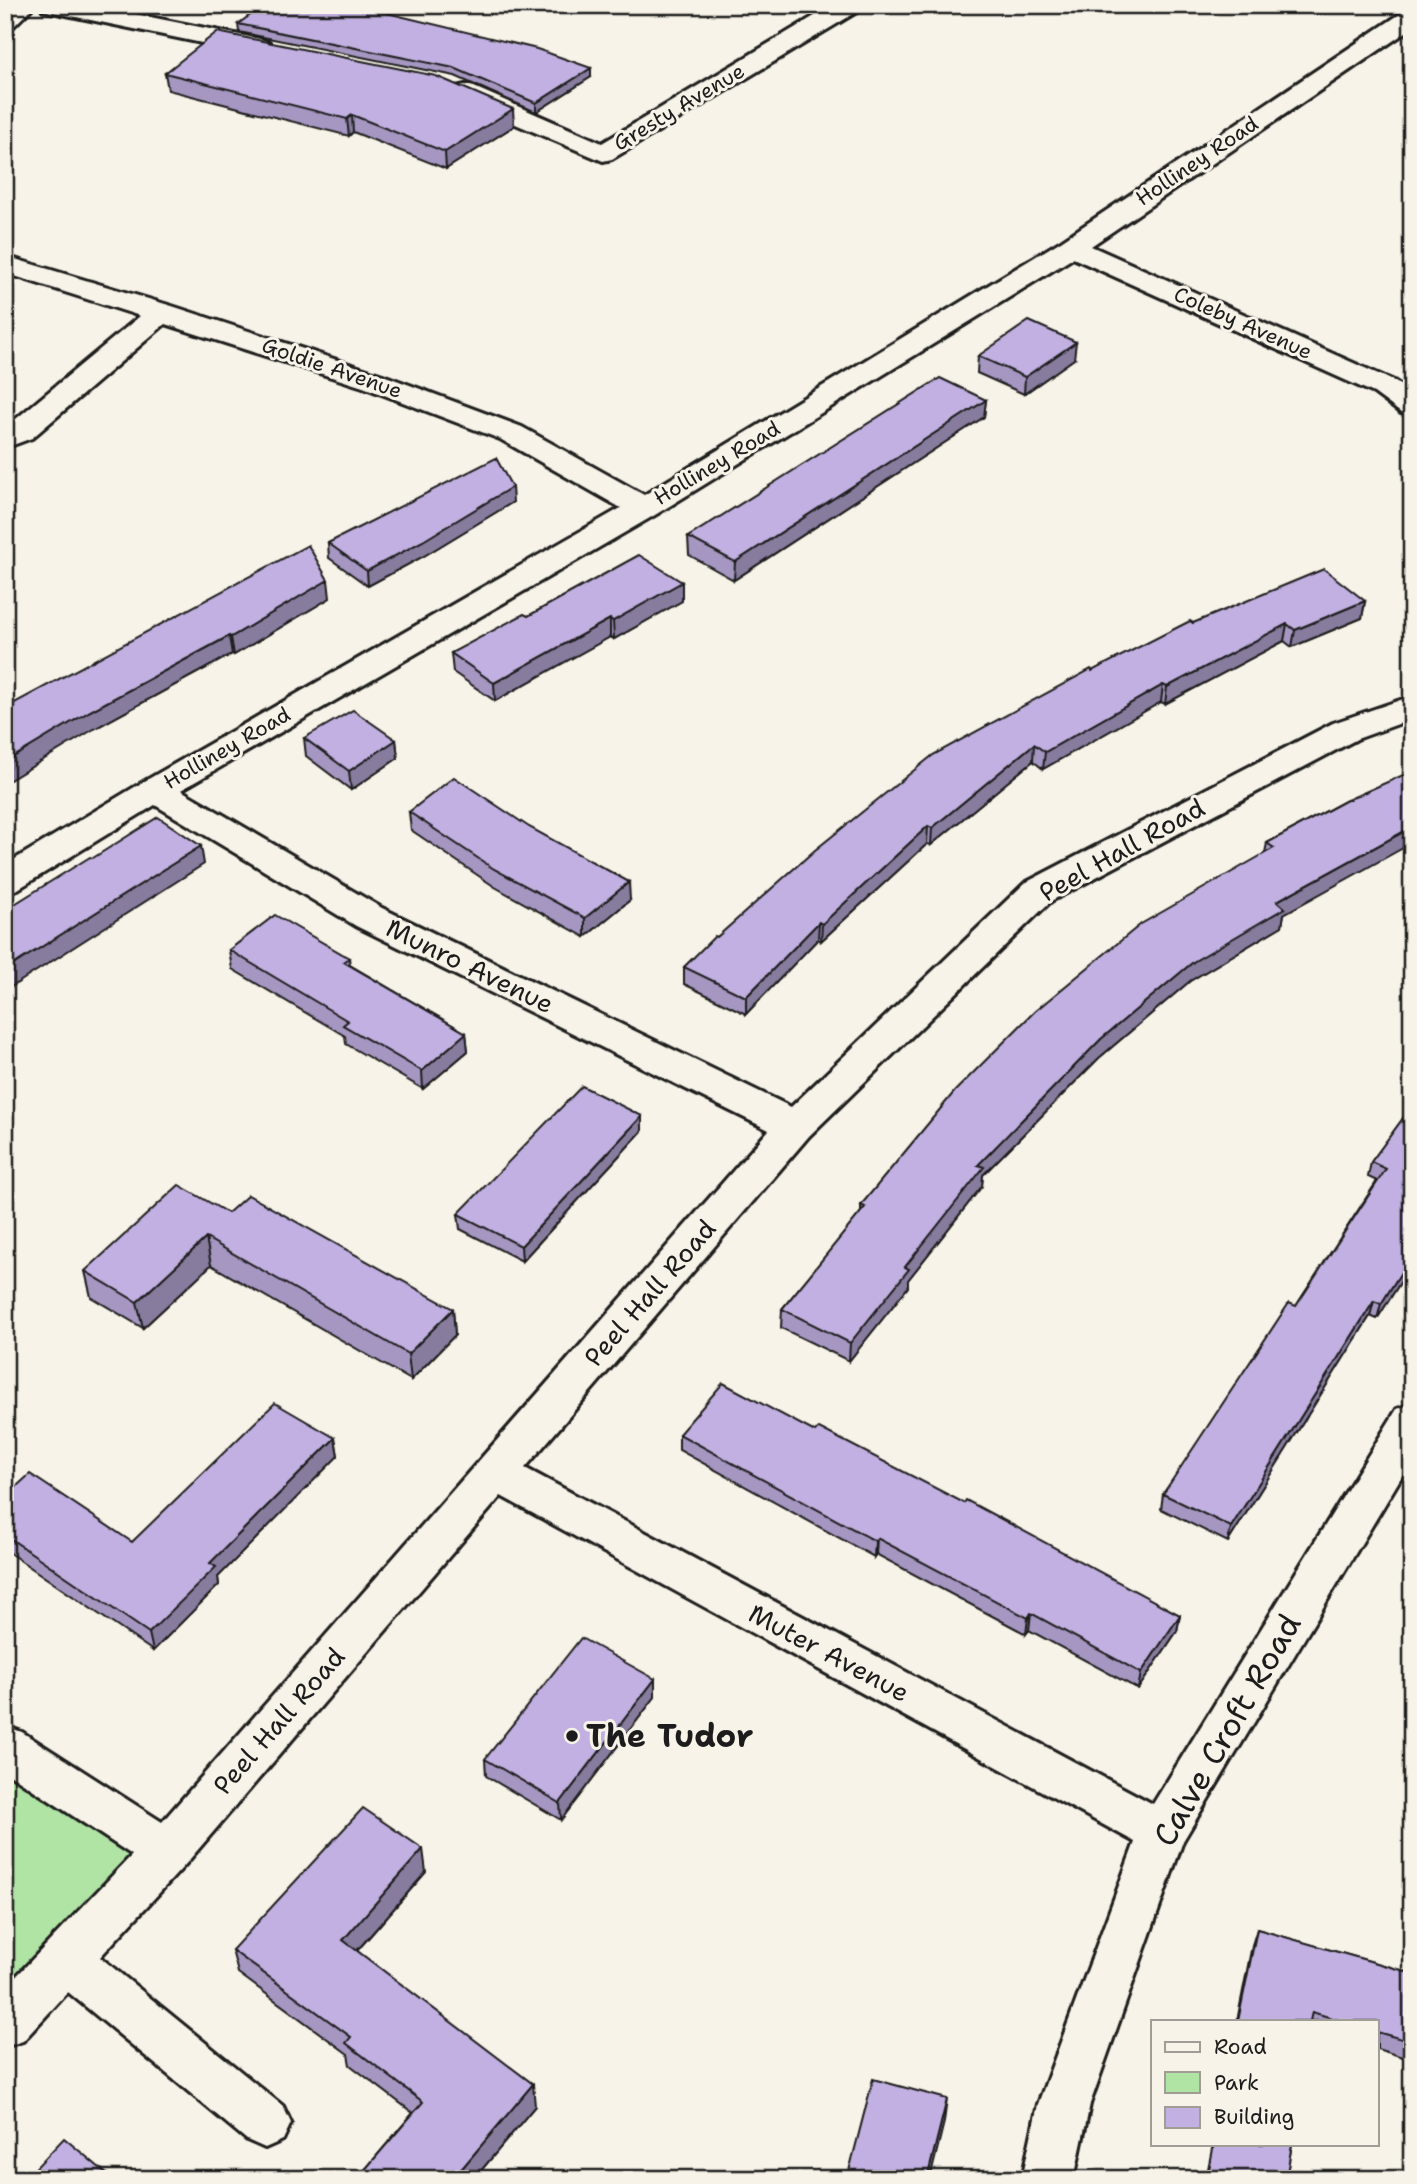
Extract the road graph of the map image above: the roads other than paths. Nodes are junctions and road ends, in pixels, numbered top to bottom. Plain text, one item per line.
1 (23, 5) edge
2 (52, 5) edge
3 (852, 5) edge
4 (1412, 17) edge
5 (5, 21) edge
6 (282, 51) edge
7 (445, 84) edge
8 (1071, 247) junction
9 (5, 264) edge
10 (162, 312) junction
11 (1412, 374) edge
12 (1384, 387) junction
13 (1412, 407) edge
14 (5, 439) edge
15 (644, 508) junction
16 (1412, 707) edge
17 (155, 790) junction
18 (5, 881) edge
19 (795, 1126) junction
20 (1412, 1421) edge
21 (495, 1472) junction
22 (5, 1746) edge
23 (1162, 1833) junction
24 (167, 1851) junction
25 (67, 1960) junction
26 (5, 2024) edge
27 (265, 2123) dead end
28 (1048, 2179) edge

1 - 5 street
2 - 6 street
3 - 7 street, Gresty Avenue
4 - 8 street, Holliney Road
8 - 12 street, Coleby Avenue
8 - 15 street, Holliney Road
9 - 10 street, Goldie Avenue
10 - 14 street
10 - 15 street, Goldie Avenue
11 - 12 street
12 - 13 street, Coleby Avenue
15 - 17 street, Holliney Road
16 - 19 street, Peel Hall Road
17 - 18 street, Holliney Road
17 - 19 street, Munro Avenue
19 - 21 street, Peel Hall Road
20 - 23 street, Calve Croft Road
21 - 23 street, Muter Avenue
21 - 24 street, Peel Hall Road
22 - 24 street
23 - 28 street, Calve Croft Road
24 - 25 street, Peel Hall Road
25 - 26 street, Peel Hall Road
25 - 27 street

